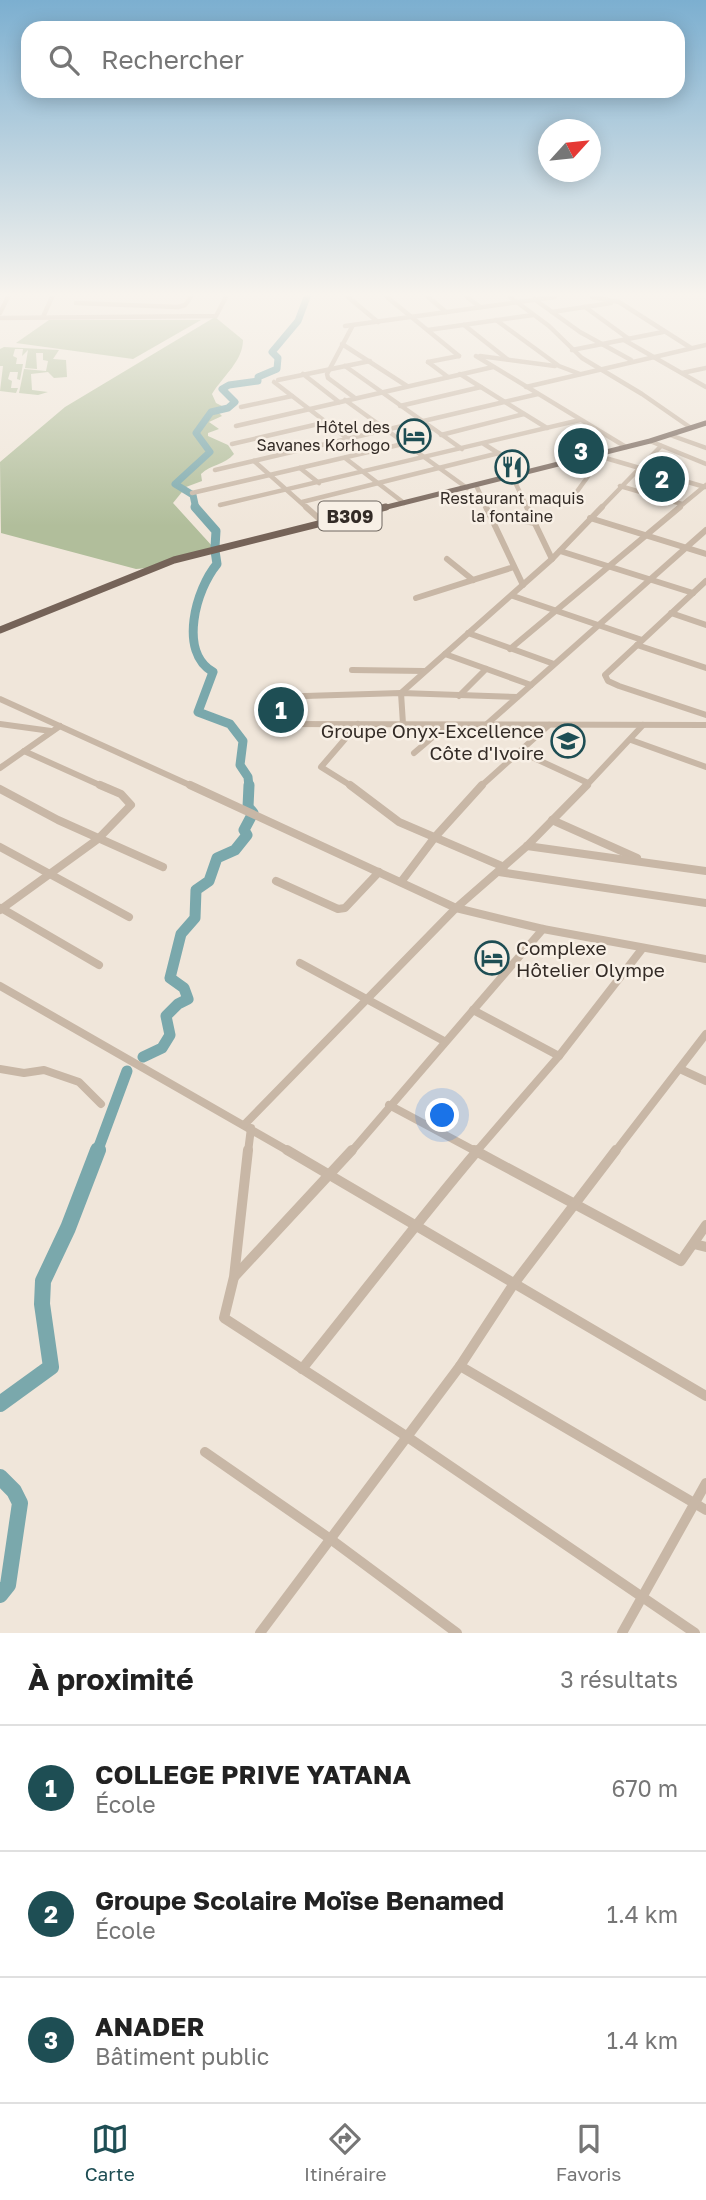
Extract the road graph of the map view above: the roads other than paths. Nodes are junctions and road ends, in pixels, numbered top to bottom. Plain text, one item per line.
1 (307, 373) edge
2 (329, 373) edge
3 (355, 373) edge
4 (388, 373) edge
5 (443, 373) edge
6 (464, 373) edge
7 (503, 373) edge
8 (584, 373) edge
9 (606, 373) edge
10 (681, 373) edge
11 (303, 374) junction
12 (460, 374) junction
13 (581, 374) joint
14 (448, 377) junction
15 (407, 386) junction
16 (481, 387) junction
17 (526, 387) junction
18 (706, 387) edge
19 (381, 393) junction
20 (538, 394) junction
21 (292, 396) junction
22 (355, 398) junction
23 (342, 401) junction
24 (505, 402) junction
25 (400, 406) junction
26 (241, 407) dead end
27 (308, 408) junction
28 (524, 414) junction
29 (580, 420) junction
30 (327, 422) junction
31 (422, 422) junction
32 (704, 424) edge
33 (236, 426) dead end
34 (547, 428) junction
35 (691, 428) junction
36 (387, 430) junction
37 (441, 435) junction
38 (670, 435) junction
39 (348, 439) junction
40 (650, 441) junction
41 (407, 443) junction
42 (232, 444) dead end
43 (484, 444) junction
44 (661, 446) junction
45 (626, 447) junction
46 (706, 448) edge
47 (462, 449) junction
48 (499, 453) junction
49 (599, 456) junction
50 (426, 457) junction
51 (345, 458) junction
52 (254, 461) junction
53 (706, 464) edge
54 (300, 468) junction
55 (440, 468) junction
56 (639, 468) junction
57 (215, 470) dead end
58 (528, 472) junction
59 (365, 473) junction
60 (270, 475) junction
61 (512, 476) junction
62 (319, 483) junction
63 (378, 483) junction
64 (476, 485) junction
65 (620, 486) junction
66 (705, 486) edge
67 (467, 488) junction
68 (288, 490) junction
69 (192, 493) dead end
70 (573, 497) dead end
71 (302, 502) junction
72 (404, 503) junction
73 (682, 504) junction
74 (220, 505) dead end
75 (490, 515) junction
76 (590, 518) junction
77 (324, 523) junction
78 (535, 523) junction
79 (706, 530) edge
80 (647, 535) junction
81 (687, 547) junction
82 (560, 551) junction
83 (706, 554) edge
84 (447, 559) dead end
85 (552, 559) junction
86 (608, 566) junction
87 (514, 567) junction
88 (652, 579) junction
89 (473, 580) junction
90 (706, 581) edge
91 (523, 584) junction
92 (694, 593) junction
93 (513, 596) junction
94 (416, 597) dead end
95 (558, 610) junction
96 (671, 613) junction
97 (600, 624) junction
98 (706, 625) edge
99 (0, 630) edge
100 (468, 633) junction
101 (639, 642) junction
102 (510, 649) junction
103 (444, 654) junction
104 (554, 664) junction
105 (706, 668) edge
106 (486, 669) junction
107 (352, 670) dead end
108 (425, 671) junction
109 (531, 685) junction
110 (401, 693) junction
111 (273, 696) dead end
112 (459, 696) junction
113 (517, 697) junction
114 (0, 699) edge
115 (706, 715) edge
116 (0, 724) edge
117 (270, 724) dead end
118 (358, 724) junction
119 (403, 724) junction
120 (448, 724) junction
121 (487, 724) junction
122 (706, 724) edge
123 (550, 725) junction
124 (643, 725) junction
125 (60, 726) junction
126 (52, 731) junction
127 (631, 740) junction
128 (24, 751) junction
129 (521, 752) junction
130 (414, 753) dead end
131 (706, 766) edge
132 (0, 768) edge
133 (588, 783) junction
134 (0, 789) edge
135 (551, 820) junction
136 (435, 837) junction
137 (98, 839) junction
138 (527, 846) junction
139 (0, 847) edge
140 (649, 863) junction
141 (163, 867) dead end
142 (501, 869) junction
143 (706, 871) edge
144 (379, 872) junction
145 (51, 873) junction
146 (276, 881) dead end
147 (401, 882) junction
148 (706, 904) edge
149 (456, 908) junction
150 (1, 909) edge
151 (129, 917) dead end
152 (543, 929) junction
153 (642, 949) junction
154 (706, 959) edge
155 (300, 963) dead end
156 (99, 965) dead end
157 (0, 986) edge
158 (365, 999) junction
159 (472, 1010) junction
160 (706, 1034) edge
161 (444, 1041) junction
162 (559, 1055) junction
163 (0, 1069) edge
164 (680, 1069) junction
165 (706, 1081) edge
166 (100, 1104) dead end
167 (389, 1105) junction
168 (247, 1126) junction
169 (477, 1152) junction
170 (330, 1177) junction
171 (576, 1204) junction
172 (414, 1225) junction
173 (706, 1225) edge
174 (694, 1244) junction
175 (706, 1247) edge
176 (234, 1278) junction
177 (513, 1285) junction
178 (460, 1366) junction
179 (302, 1368) junction
180 (706, 1396) edge
181 (406, 1436) junction
182 (205, 1452) dead end
183 (706, 1483) edge
184 (694, 1502) junction
185 (706, 1510) edge
186 (329, 1538) junction
187 (641, 1598) junction
188 (260, 1633) edge
189 (457, 1633) edge
190 (622, 1633) edge
191 (695, 1633) edge

1 - 11 street
2 - 22 street
3 - 19 street
4 - 15 street
5 - 14 street
6 - 12 street
7 - 17 street
8 - 13 street
9 - 35 street
10 - 18 street
11 - 21 street
11 - 23 street
12 - 14 street
12 - 16 street
13 - 17 street
14 - 15 street
15 - 19 street
16 - 24 street
16 - 25 street
17 - 20 street
19 - 22 street
19 - 25 street
20 - 24 street
20 - 29 street
21 - 26 street
21 - 27 street
22 - 23 street
23 - 27 street
23 - 36 street
24 - 28 street
24 - 31 street
25 - 31 street
27 - 30 street
27 - 33 street
28 - 34 street
28 - 37 street
29 - 34 street
29 - 45 street
30 - 39 street
30 - 42 street
31 - 36 street
31 - 37 street
32 - 35 main road, B309
34 - 43 street
35 - 38 main road, B309
36 - 39 street
36 - 41 street
37 - 47 street
38 - 40 main road, B309
38 - 46 street
39 - 52 street
40 - 44 street
40 - 45 main road, B309
41 - 50 street
41 - 51 street
43 - 47 street
43 - 48 street
44 - 53 street
44 - 56 street
45 - 49 main road, B309
47 - 50 street
48 - 55 street
48 - 58 street
49 - 56 street
49 - 58 main road, B309
49 - 70 street
50 - 55 street
50 - 59 street
51 - 54 street
51 - 59 street
52 - 57 street
52 - 60 street
54 - 60 street
54 - 62 street
55 - 63 street
55 - 67 street
56 - 65 street
56 - 66 street
58 - 61 main road, B309
59 - 62 street
59 - 63 street
60 - 68 street
60 - 69 street
61 - 64 main road, B309
61 - 78 street
62 - 68 street
63 - 71 street
63 - 72 street
64 - 67 main road, B309
64 - 75 street
65 - 73 street
65 - 76 street
66 - 73 street
67 - 72 main road, B309
68 - 71 street
68 - 74 street
71 - 77 street
72 - 77 main road, B309
73 - 80 street
75 - 78 street
75 - 87 street
76 - 80 street
76 - 82 street
77 - 99 main road, B309
78 - 85 street
79 - 81 street
80 - 81 street
80 - 86 street
81 - 83 street
81 - 88 street
82 - 85 street
82 - 86 street
84 - 89 street
85 - 91 street
86 - 88 street
86 - 95 street
87 - 89 street
87 - 91 street
88 - 92 street
88 - 97 street
89 - 94 street
90 - 92 street
91 - 93 street
92 - 96 street
93 - 95 street
93 - 100 street
95 - 97 street
95 - 102 street
96 - 98 street
96 - 101 street
97 - 101 street
97 - 104 street
100 - 102 street
100 - 103 street
101 - 105 street
101 - 115 street
102 - 104 street
103 - 106 street
103 - 108 street
104 - 109 street
106 - 109 street
106 - 112 street
107 - 108 street
108 - 110 street
109 - 113 street
110 - 111 street
110 - 112 street
110 - 119 street
112 - 113 street
113 - 121 street
114 - 125 street
116 - 126 street
117 - 118 street
118 - 119 street
118 - 136 street
119 - 120 street
120 - 121 street
120 - 130 street
121 - 123 street
122 - 124 street
123 - 124 street
123 - 129 street
124 - 127 street
125 - 126 street
125 - 144 street
126 - 128 street
127 - 131 street
127 - 133 street
128 - 132 street
128 - 137 street
129 - 133 street
129 - 136 street
133 - 135 street
134 - 137 street
135 - 138 street
135 - 140 street
136 - 142 street
136 - 147 street
137 - 141 street
137 - 145 street
138 - 140 street
138 - 142 street
139 - 145 street
140 - 143 street
142 - 148 street
142 - 149 street
144 - 146 street
144 - 147 street
145 - 150 street
145 - 151 street
147 - 149 street
149 - 152 street
149 - 158 street
150 - 156 street
152 - 153 street
152 - 159 street
153 - 154 street
153 - 162 street
155 - 158 street
157 - 168 street
158 - 161 street
158 - 168 street
159 - 161 street
159 - 162 street
160 - 164 street
161 - 167 street
162 - 169 street
163 - 166 street
164 - 165 street
164 - 171 street
167 - 169 street
167 - 170 street
168 - 170 street
168 - 176 street
169 - 171 street
169 - 172 street
170 - 172 street
170 - 176 street
171 - 174 street
171 - 177 street
172 - 177 street
172 - 179 street
173 - 174 street
174 - 175 street
176 - 179 street
177 - 178 street
177 - 180 street
178 - 181 street
178 - 184 street
179 - 181 street
181 - 186 street
181 - 187 street
182 - 186 street
183 - 184 street
184 - 185 street
184 - 187 street
186 - 188 street
186 - 189 street
187 - 190 street
187 - 191 street

